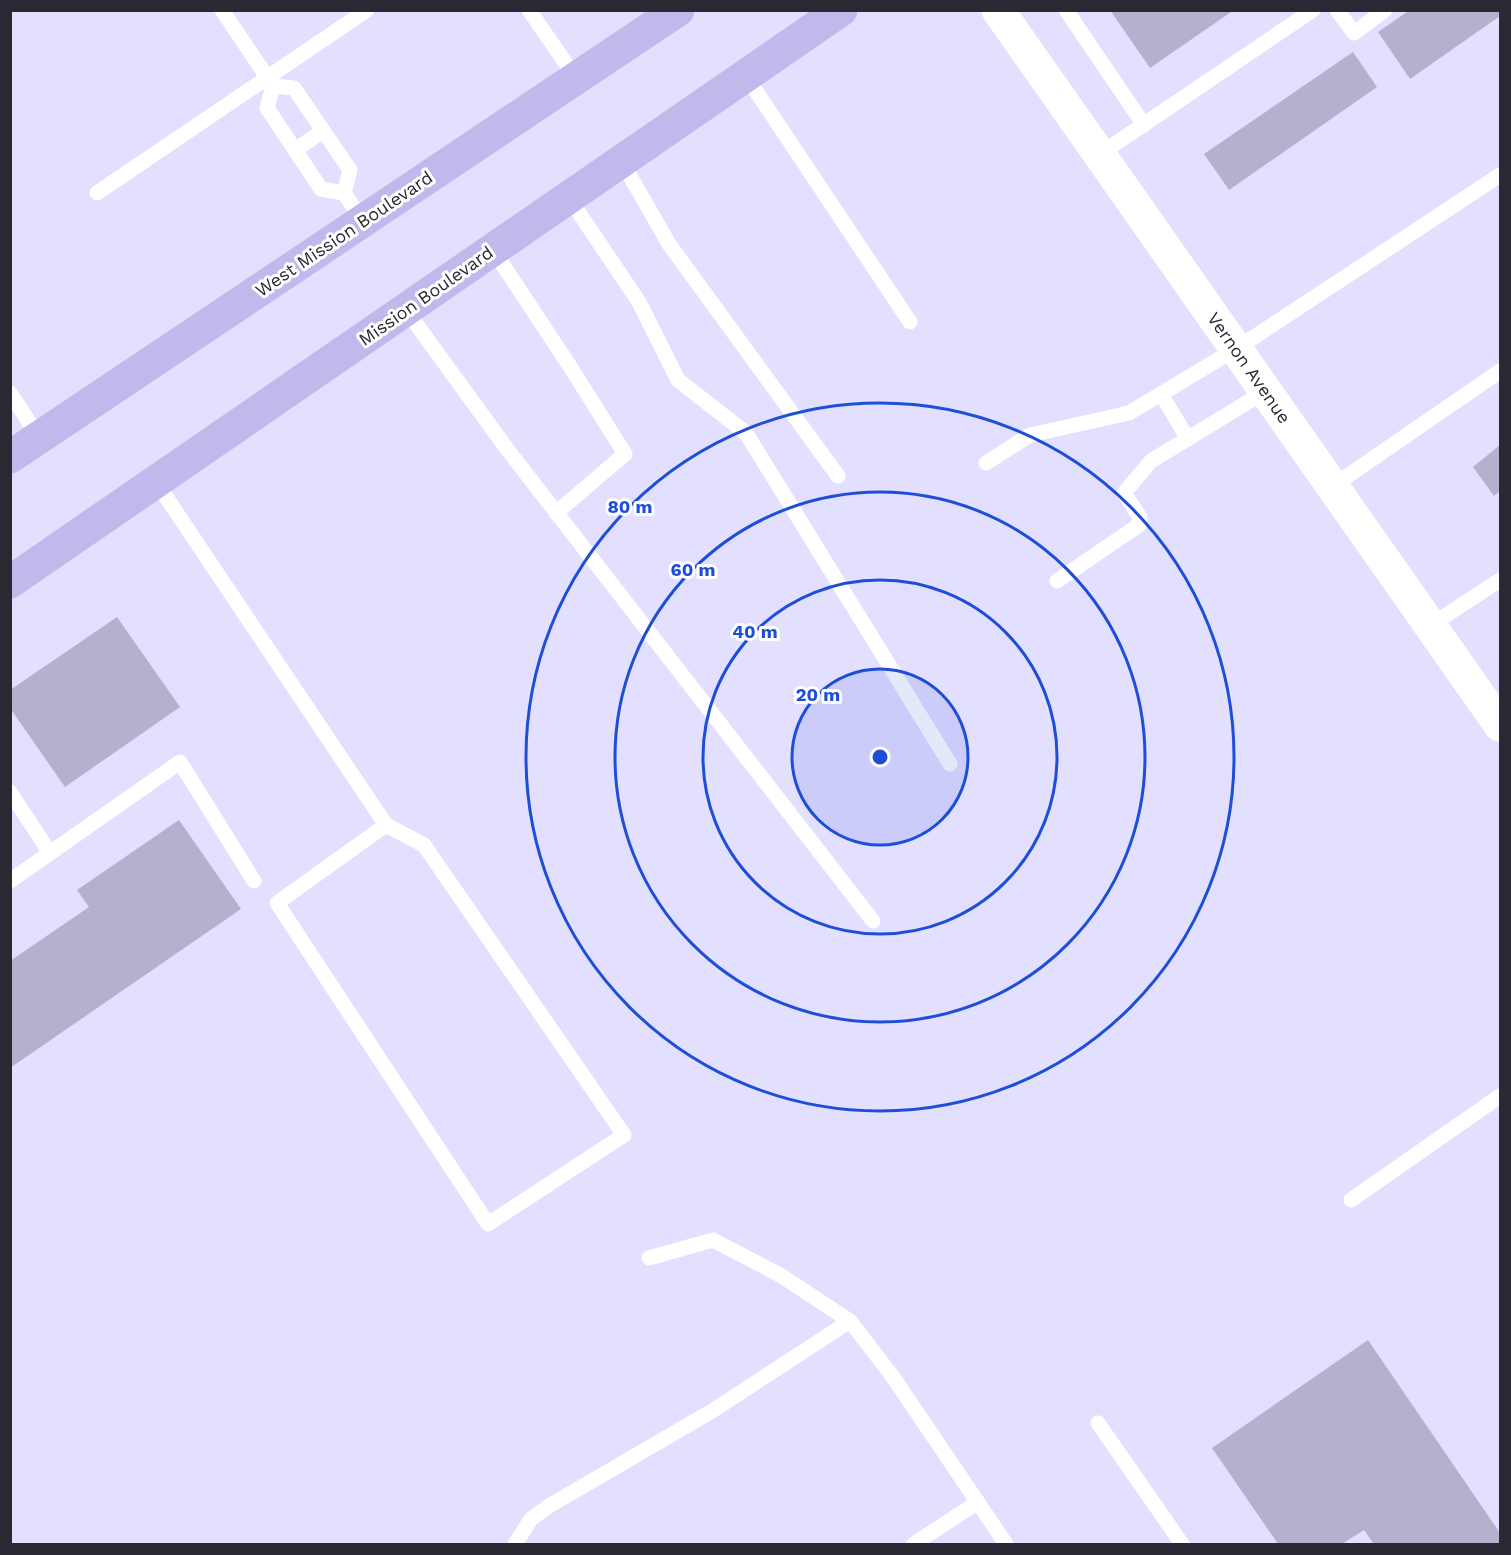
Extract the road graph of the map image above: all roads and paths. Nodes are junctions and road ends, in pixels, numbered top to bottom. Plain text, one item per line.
1 (222, 10) edge
2 (367, 10) edge
3 (529, 10) edge
4 (678, 10) edge
5 (841, 10) edge
6 (998, 10) edge
7 (1066, 10) edge
8 (1313, 10) edge
9 (1337, 10) edge
10 (1385, 10) edge
11 (746, 76) junction
12 (576, 78) junction
13 (270, 82) junction
14 (1144, 125) junction
15 (323, 130) junction
16 (295, 150) junction
17 (1100, 154) junction
18 (622, 162) junction
19 (1500, 175) edge
20 (97, 193) dead end
21 (344, 193) junction
22 (569, 198) junction
23 (363, 221) junction
24 (493, 250) junction
25 (406, 310) junction
26 (910, 322) dead end
27 (1236, 349) junction
28 (1500, 371) edge
29 (1266, 391) junction
30 (10, 393) edge
31 (1161, 394) junction
32 (39, 437) junction
33 (1188, 439) junction
34 (10, 457) edge
35 (986, 463) dead end
36 (838, 476) dead end
37 (156, 482) junction
38 (1333, 486) junction
39 (556, 513) junction
40 (1500, 580) edge
41 (1057, 581) dead end
42 (10, 582) edge
43 (1431, 625) junction
44 (1496, 711) edge
45 (950, 764) dead end
46 (10, 792) edge
47 (386, 825) junction
48 (50, 853) junction
49 (10, 881) edge
50 (254, 881) dead end
51 (873, 921) dead end
52 (1500, 1096) edge
53 (1351, 1200) dead end
54 (649, 1258) dead end
55 (850, 1321) junction
56 (1098, 1423) dead end
57 (978, 1502) junction
58 (515, 1545) edge
59 (914, 1545) edge
60 (1006, 1545) edge
61 (1182, 1545) edge

1 - 13 lane
2 - 13 lane
3 - 12 lane
4 - 12 main road, West Mission Boulevard
5 - 11 main road, Mission Boulevard
6 - 17 street, Vernon Avenue
7 - 14 lane
8 - 14 lane
9 - 10 lane
11 - 18 main road, Mission Boulevard
11 - 26 lane
12 - 23 main road, West Mission Boulevard
13 - 15 lane
13 - 16 lane
13 - 20 lane
14 - 17 lane
15 - 16 lane
15 - 21 lane
16 - 21 lane
17 - 27 street, Vernon Avenue
18 - 22 main road, Mission Boulevard
18 - 36 lane
19 - 27 lane
21 - 23 lane
22 - 24 main road, Mission Boulevard
22 - 45 lane
23 - 32 main road, West Mission Boulevard
24 - 25 main road, Mission Boulevard
24 - 39 lane
25 - 37 main road, Mission Boulevard
25 - 39 lane
27 - 29 street, Vernon Avenue
27 - 31 lane
28 - 38 lane
29 - 33 lane
29 - 38 street, Vernon Avenue
30 - 32 lane
31 - 33 lane
31 - 35 lane
32 - 34 main road, West Mission Boulevard
33 - 41 lane
37 - 42 main road, Mission Boulevard
37 - 47 lane
38 - 43 street, Vernon Avenue
39 - 51 lane
40 - 43 lane
43 - 44 street, Vernon Avenue
46 - 48 lane
47 - 47 lane
48 - 49 lane
48 - 50 lane
52 - 53 lane
54 - 55 lane
55 - 57 lane
55 - 58 lane
56 - 61 lane
57 - 59 lane
57 - 60 lane

